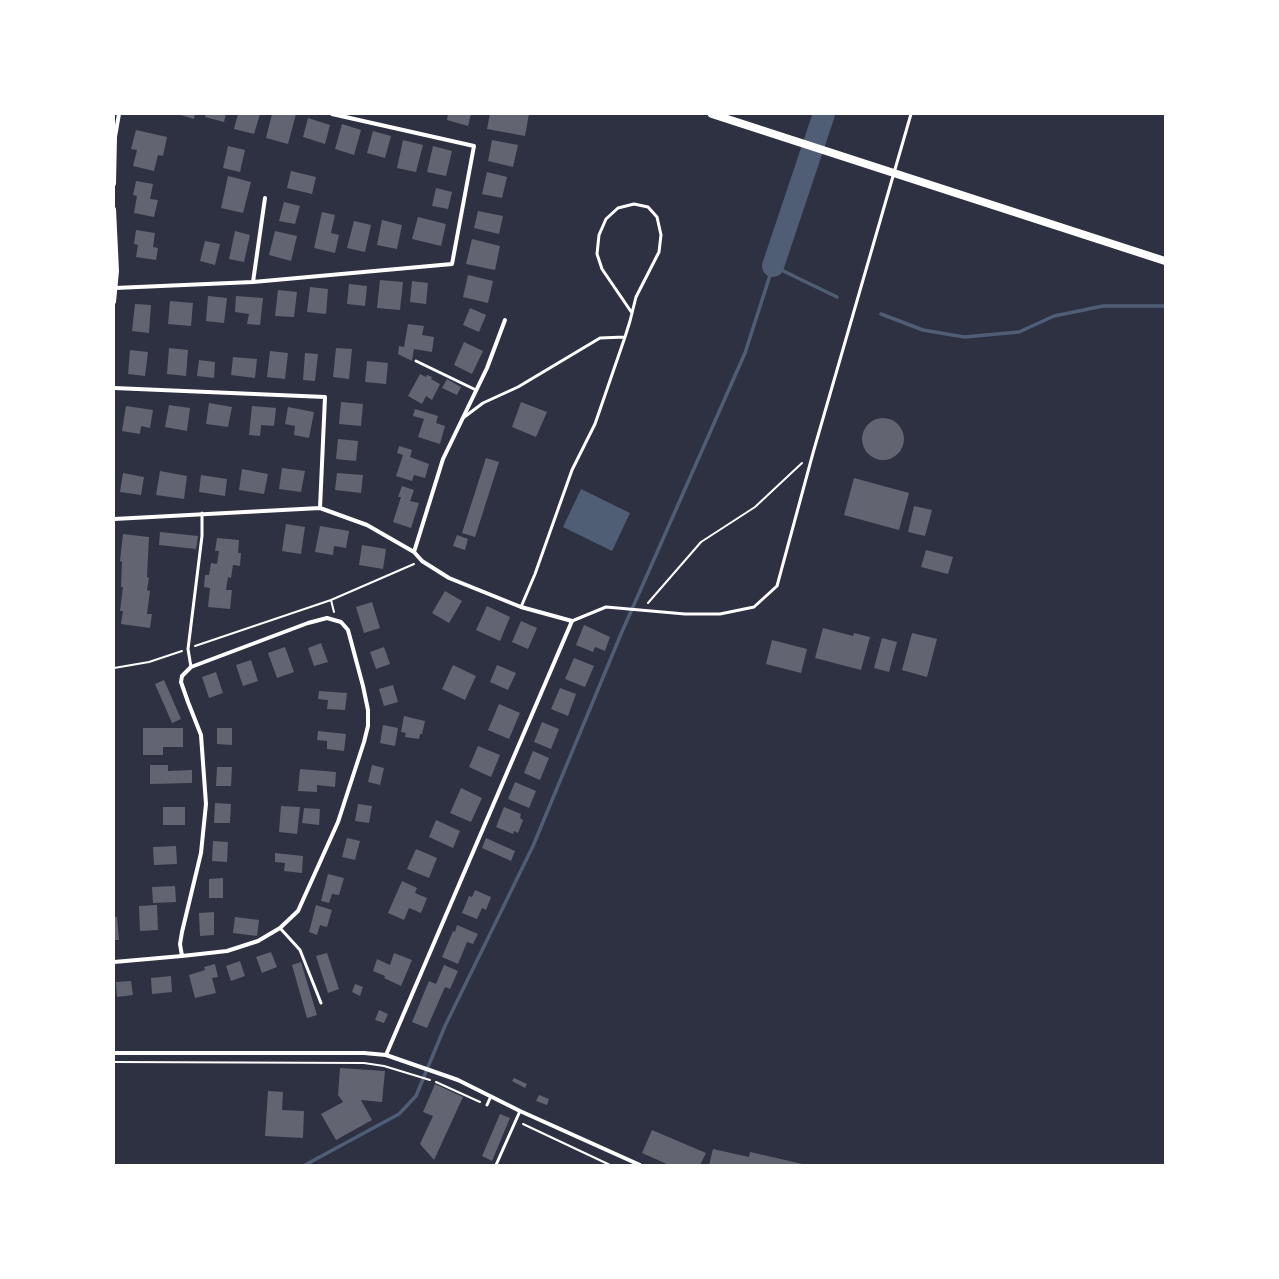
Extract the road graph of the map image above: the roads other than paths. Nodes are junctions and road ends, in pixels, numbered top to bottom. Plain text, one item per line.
1 (118, 114) edge
2 (332, 114) edge
3 (712, 114) edge
4 (911, 114) edge
5 (115, 137) edge
6 (114, 184) edge
7 (265, 198) dead end
8 (114, 209) edge
9 (1165, 261) edge
10 (115, 271) edge
11 (253, 282) junction
12 (115, 288) junction
13 (114, 302) edge
14 (632, 313) junction
15 (505, 320) dead end
16 (625, 336) junction
17 (416, 361) dead end
18 (114, 388) edge
19 (476, 390) junction
20 (460, 420) junction
21 (320, 508) junction
22 (202, 513) junction
23 (114, 519) edge
24 (414, 552) junction
25 (521, 607) junction
26 (572, 621) junction
27 (190, 667) junction
28 (280, 928) junction
29 (182, 956) junction
30 (114, 962) edge
31 (321, 1003) dead end
32 (114, 1053) edge
33 (386, 1055) junction
34 (491, 1096) junction
35 (487, 1105) road end
36 (520, 1111) junction
37 (496, 1165) edge
38 (638, 1165) edge

1 - 5 street
2 - 11 street
3 - 9 main road
4 - 26 lane
5 - 6 street
7 - 11 street
8 - 10 street
10 - 12 street
11 - 12 street
12 - 13 street
14 - 14 lane
14 - 16 lane
15 - 19 street
16 - 20 lane
16 - 25 lane
17 - 19 lane
18 - 21 street
19 - 20 street
20 - 24 street
21 - 22 street
21 - 24 street
22 - 23 street
22 - 27 lane
24 - 25 street
25 - 26 street
26 - 33 street
27 - 28 street
27 - 29 street
28 - 29 street
28 - 31 lane
29 - 30 street
32 - 33 street
33 - 34 street
34 - 35 lane
34 - 36 street
36 - 37 lane
36 - 38 street

